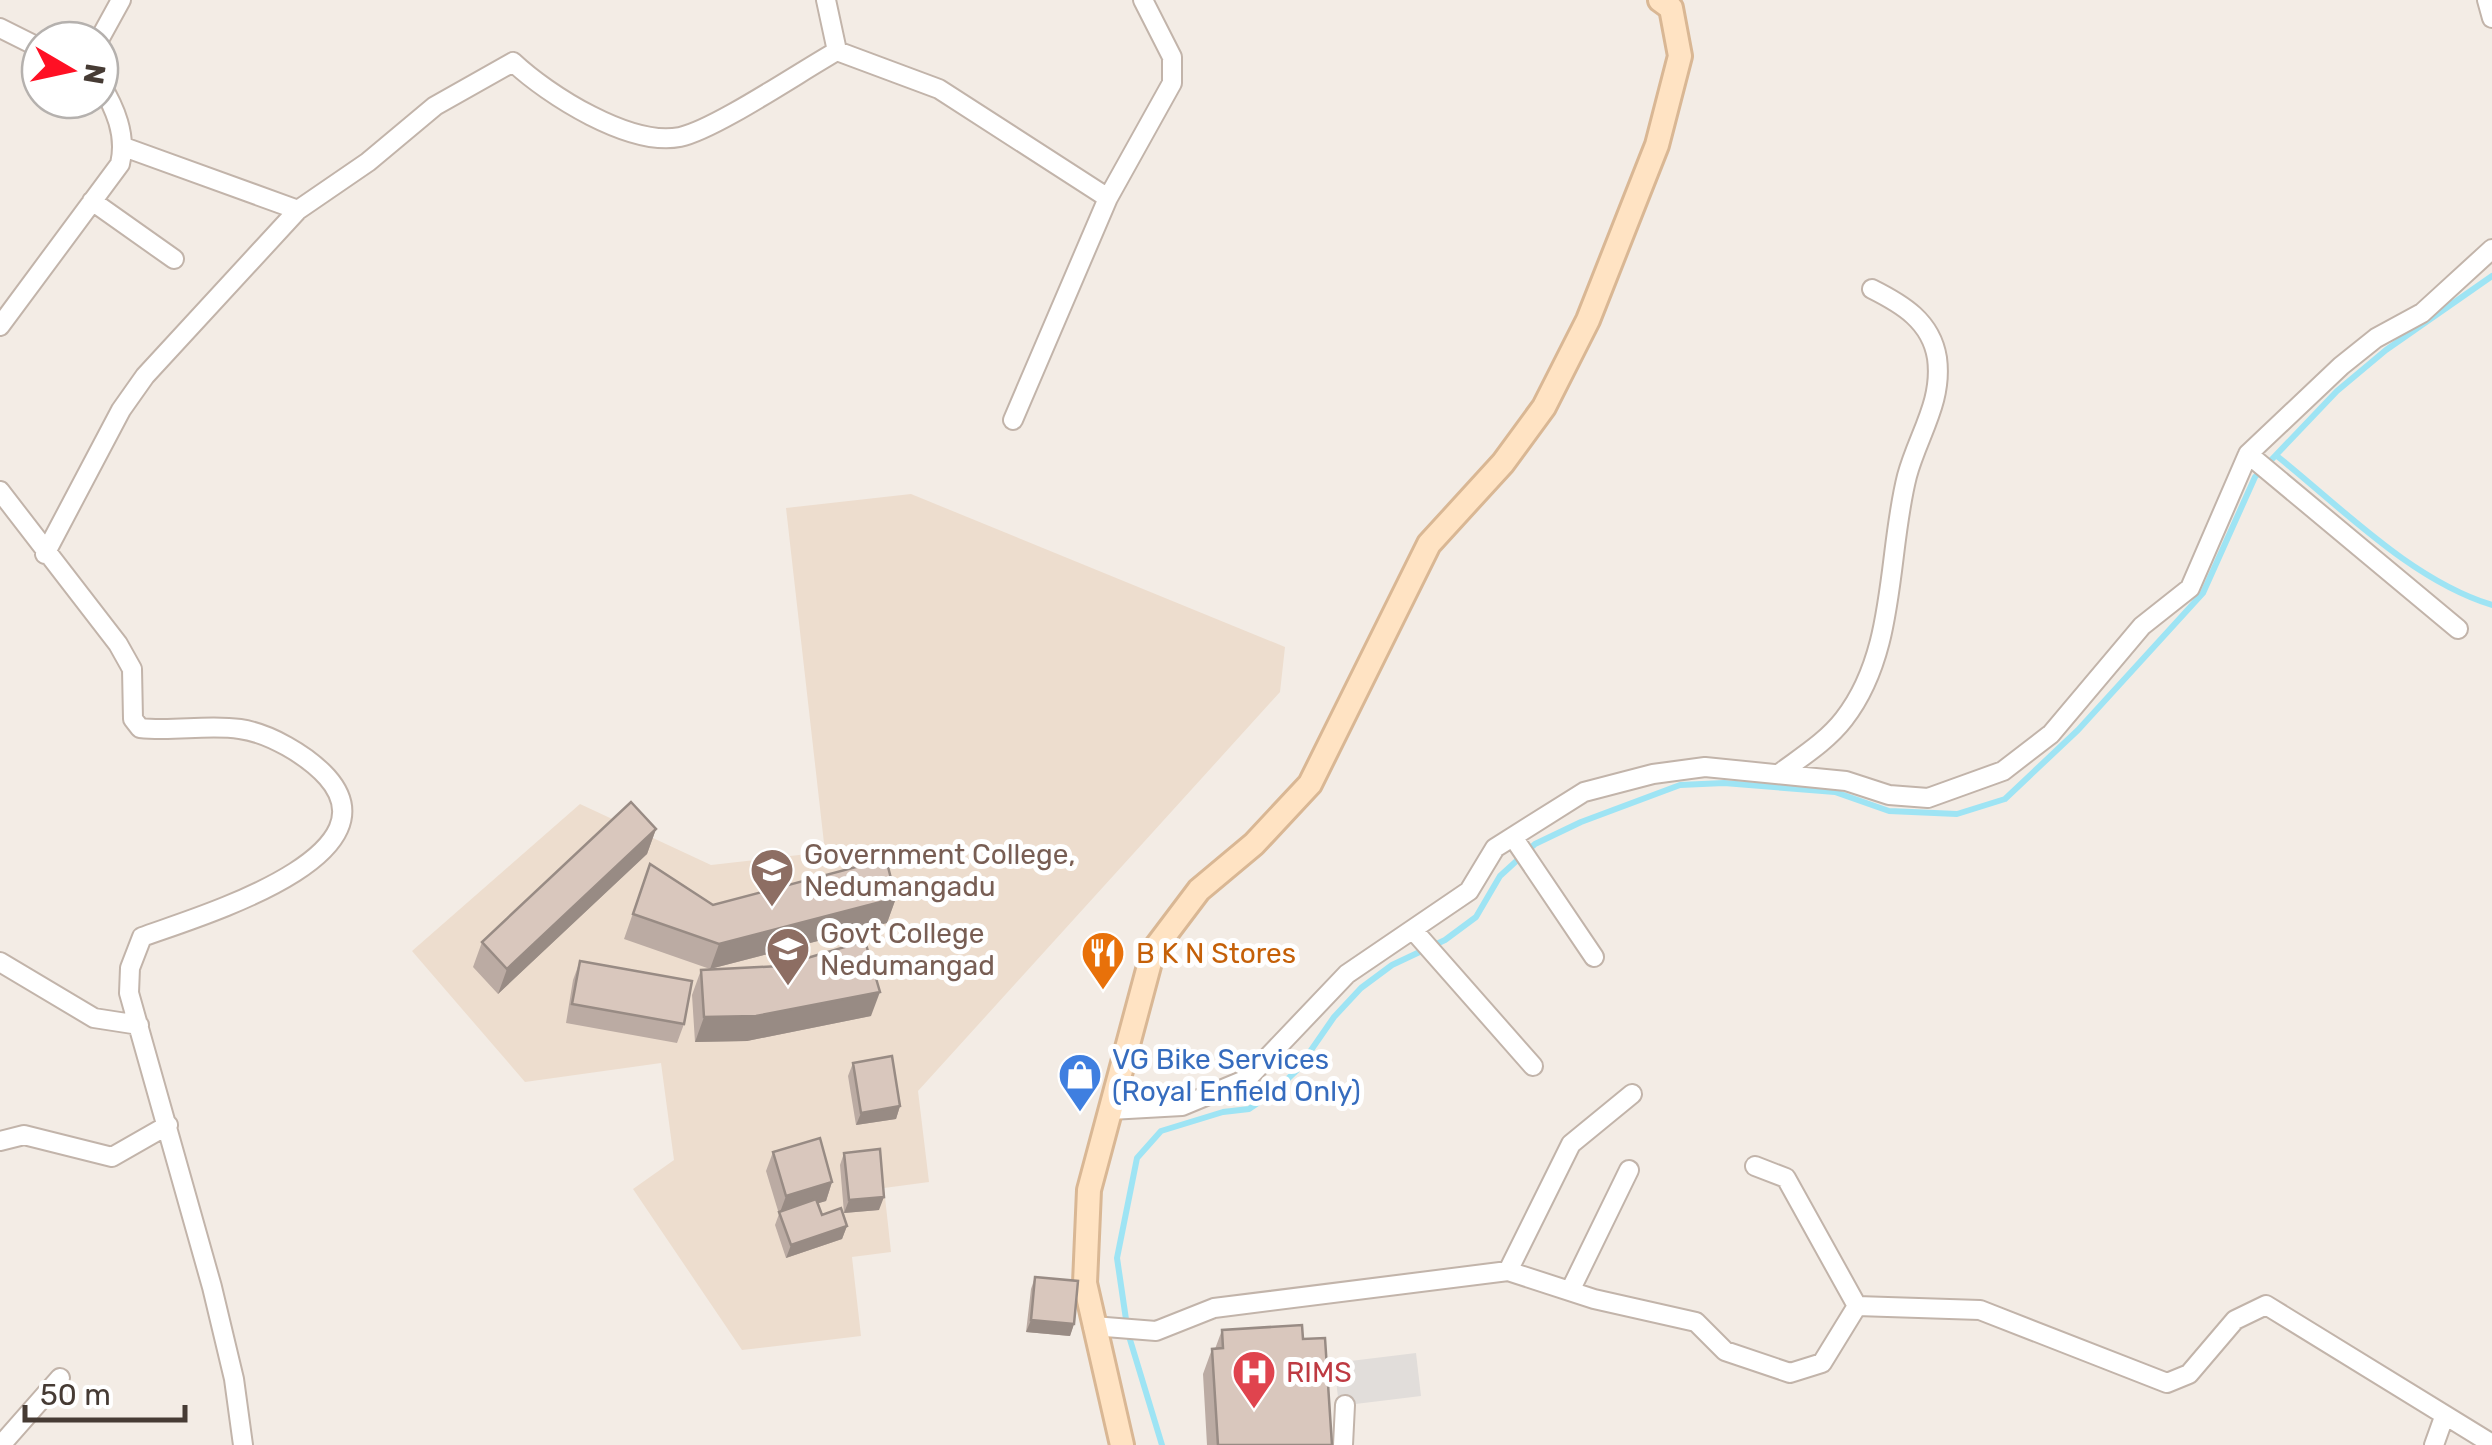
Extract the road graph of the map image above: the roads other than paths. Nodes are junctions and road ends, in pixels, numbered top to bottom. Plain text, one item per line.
1 (826, 0) edge
2 (1142, 0) edge
3 (1660, 0) edge
4 (2487, 0) edge
5 (2492, 18) edge
6 (837, 51) junction
7 (117, 120) edge
8 (124, 147) junction
9 (1108, 198) junction
10 (92, 201) junction
11 (298, 210) junction
12 (2492, 249) edge
13 (174, 259) dead end
14 (1872, 290) dead end
15 (0, 326) edge
16 (1013, 420) dead end
17 (2248, 454) junction
18 (0, 491) edge
19 (45, 554) junction
20 (2458, 629) dead end
21 (1780, 773) junction
22 (1513, 836) junction
23 (1414, 930) junction
24 (1594, 957) dead end
25 (0, 962) edge
26 (139, 1025) junction
27 (1533, 1066) dead end
28 (1632, 1094) dead end
29 (1110, 1110) junction
30 (168, 1125) junction
31 (0, 1141) edge
32 (1755, 1166) dead end
33 (1630, 1170) dead end
34 (1508, 1271) junction
35 (1570, 1291) junction
36 (1857, 1306) junction
37 (1093, 1326) junction
38 (60, 1378) dead end
39 (1345, 1405) dead end
40 (2444, 1417) junction
41 (2492, 1444) edge
42 (1, 1445) edge
43 (243, 1445) edge
44 (1122, 1445) edge
45 (1343, 1445) edge
46 (2434, 1445) edge

1 - 6 street
2 - 9 street
3 - 29 main road
4 - 5 street
6 - 9 street
6 - 11 street
7 - 8 street
8 - 10 street
8 - 11 street
9 - 16 street
10 - 13 street
10 - 15 street
11 - 19 street
12 - 17 street
14 - 21 street
17 - 20 street
17 - 21 street
18 - 19 street
19 - 26 street
21 - 22 street
22 - 23 street
22 - 24 street
23 - 27 street
23 - 29 street
25 - 26 street
26 - 30 street
28 - 34 street
29 - 37 main road
30 - 31 street
30 - 43 street
32 - 36 street
33 - 35 street
34 - 35 street
34 - 37 street
35 - 36 street
36 - 40 street
37 - 44 main road
38 - 42 street
39 - 45 street
40 - 41 street
40 - 46 street

